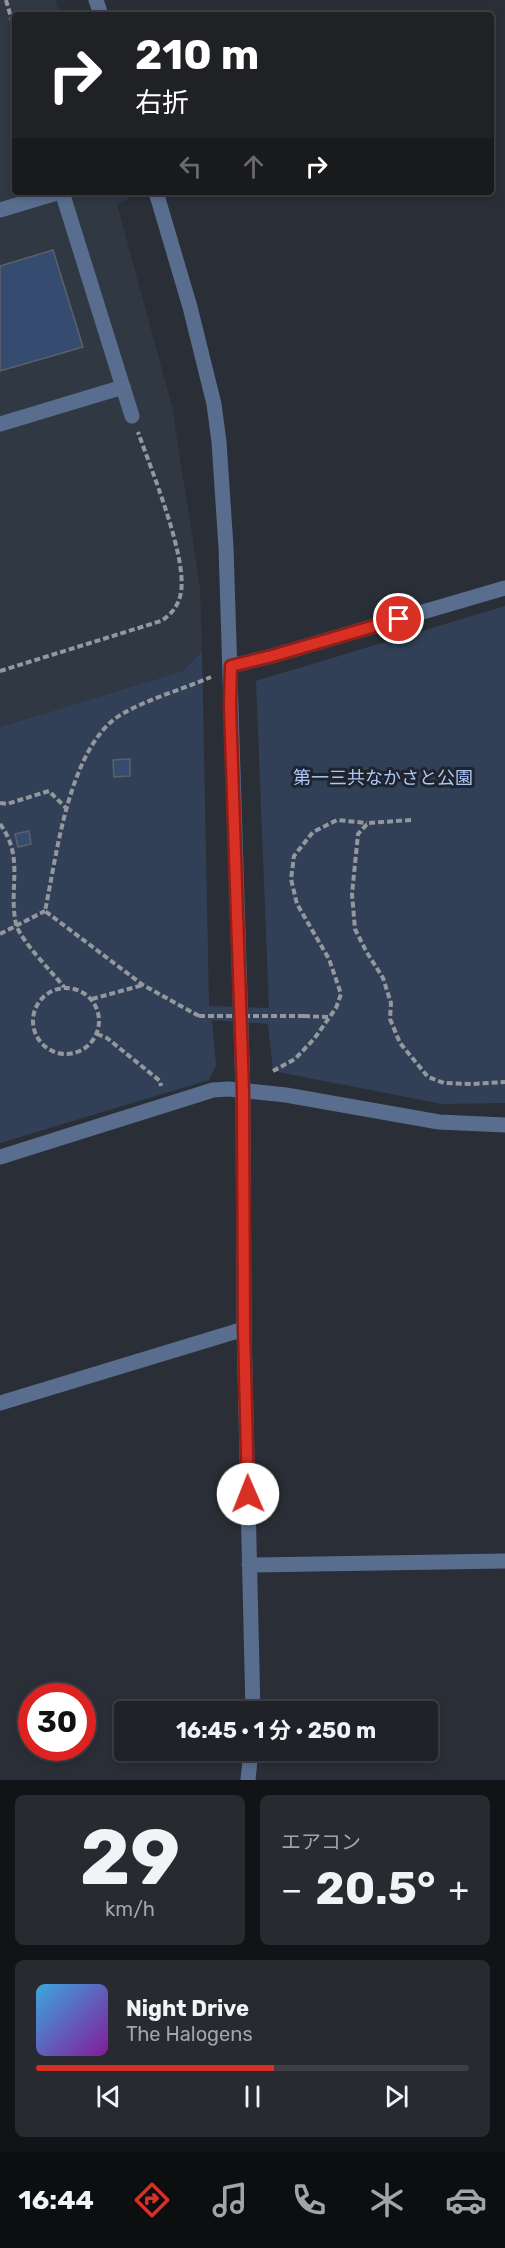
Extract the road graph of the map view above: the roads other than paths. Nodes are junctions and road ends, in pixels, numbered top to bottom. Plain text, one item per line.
1 (51, 195) edge
2 (62, 195) edge
3 (157, 195) edge
4 (0, 210) edge
5 (123, 387) junction
6 (132, 416) road end
7 (0, 424) edge
8 (505, 588) edge
9 (231, 666) junction
10 (243, 1092) junction
11 (505, 1125) edge
12 (0, 1157) edge
13 (244, 1329) junction
14 (0, 1403) edge
15 (505, 1561) edge
16 (249, 1565) junction
17 (253, 1701) edge
18 (250, 1761) edge
19 (248, 1780) edge

1 - 4 street
2 - 5 street
3 - 9 street
5 - 6 street
5 - 7 street
8 - 9 street
9 - 10 street
10 - 11 street
10 - 12 street
10 - 13 street
13 - 14 street
13 - 16 street
15 - 16 street
16 - 17 street
18 - 19 street

